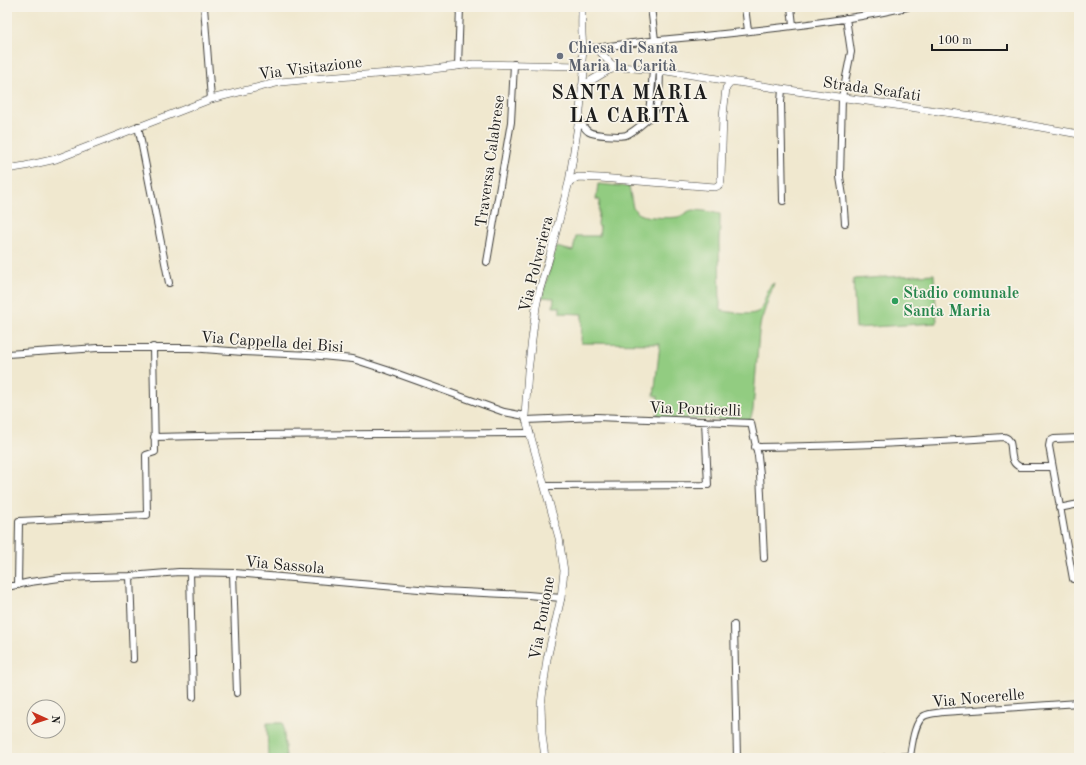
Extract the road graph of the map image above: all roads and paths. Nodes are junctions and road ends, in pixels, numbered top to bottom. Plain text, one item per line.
1 (204, 7) edge
2 (460, 7) edge
3 (582, 7) edge
4 (651, 7) edge
5 (745, 7) edge
6 (791, 7) edge
7 (907, 7) edge
8 (846, 18) junction
9 (793, 25) junction
10 (748, 31) junction
11 (656, 40) junction
12 (583, 47) junction
13 (597, 48) junction
14 (514, 64) junction
15 (458, 66) junction
16 (581, 66) junction
17 (618, 67) junction
18 (656, 70) junction
19 (732, 81) junction
20 (582, 86) junction
21 (782, 89) junction
22 (842, 98) junction
23 (211, 99) junction
24 (579, 119) junction
25 (138, 126) junction
26 (1079, 134) edge
27 (7, 169) edge
28 (571, 170) junction
29 (578, 177) junction
30 (569, 182) junction
31 (783, 201) dead end
32 (845, 223) dead end
33 (487, 262) dead end
34 (169, 283) dead end
35 (153, 347) junction
36 (7, 354) edge
37 (526, 418) junction
38 (705, 421) junction
39 (530, 433) junction
40 (154, 437) junction
41 (1079, 438) edge
42 (755, 447) junction
43 (1052, 467) junction
44 (545, 486) junction
45 (1079, 504) edge
46 (1060, 508) junction
47 (764, 558) dead end
48 (190, 572) junction
49 (233, 573) junction
50 (130, 576) junction
51 (1079, 578) edge
52 (18, 585) junction
53 (7, 587) edge
54 (561, 598) junction
55 (734, 625) dead end
56 (132, 659) dead end
57 (237, 693) dead end
58 (194, 697) dead end
59 (1079, 703) edge
60 (910, 757) edge
61 (545, 758) edge
62 (737, 758) edge
63 (882, 758) edge

1 - 23 street
2 - 15 street
3 - 12 street
4 - 11 street
5 - 10 street
6 - 9 street
7 - 8 street
8 - 9 street
8 - 22 street
9 - 10 street
10 - 11 street
11 - 13 street
12 - 13 street
12 - 16 street
13 - 17 street
14 - 15 street, Via Visitazione
14 - 16 street, Via Visitazione
14 - 33 street, Traversa Calabrese
15 - 23 street, Via Visitazione
16 - 20 street
17 - 18 street
17 - 20 street
18 - 19 street, Strada Scafati
18 - 24 street
19 - 21 street, Strada Scafati
19 - 29 street
20 - 24 street
21 - 22 street, Strada Scafati
21 - 31 street
22 - 26 street, Strada Scafati
22 - 32 street
23 - 25 street, Via Visitazione
24 - 28 street, Via Polveriera
25 - 27 street, Via Visitazione
25 - 34 street
28 - 29 street
28 - 30 street, Via Polveriera
29 - 30 street
30 - 37 street, Via Polveriera
35 - 36 street, Via Cappella dei Bisi
35 - 37 street, Via Cappella dei Bisi
35 - 40 street
37 - 38 street, Via Ponticelli
37 - 39 street, Via Pontone
38 - 42 street, Via Ponticelli
38 - 44 street
39 - 40 street
39 - 44 street, Via Pontone
40 - 52 street
41 - 43 street
42 - 43 street
42 - 47 street, Via Ponticelli
43 - 46 street
44 - 54 street, Via Pontone
45 - 46 street
46 - 51 street
48 - 49 street, Via Sassola
48 - 50 street, Via Sassola
48 - 58 street
49 - 54 street, Via Sassola
49 - 57 street
50 - 52 street, Via Sassola
50 - 56 street
52 - 53 street, Via Sassola
54 - 61 street, Via Pontone
55 - 62 street
59 - 60 street, Via Nocerelle
60 - 63 street, Via Nocerelle

